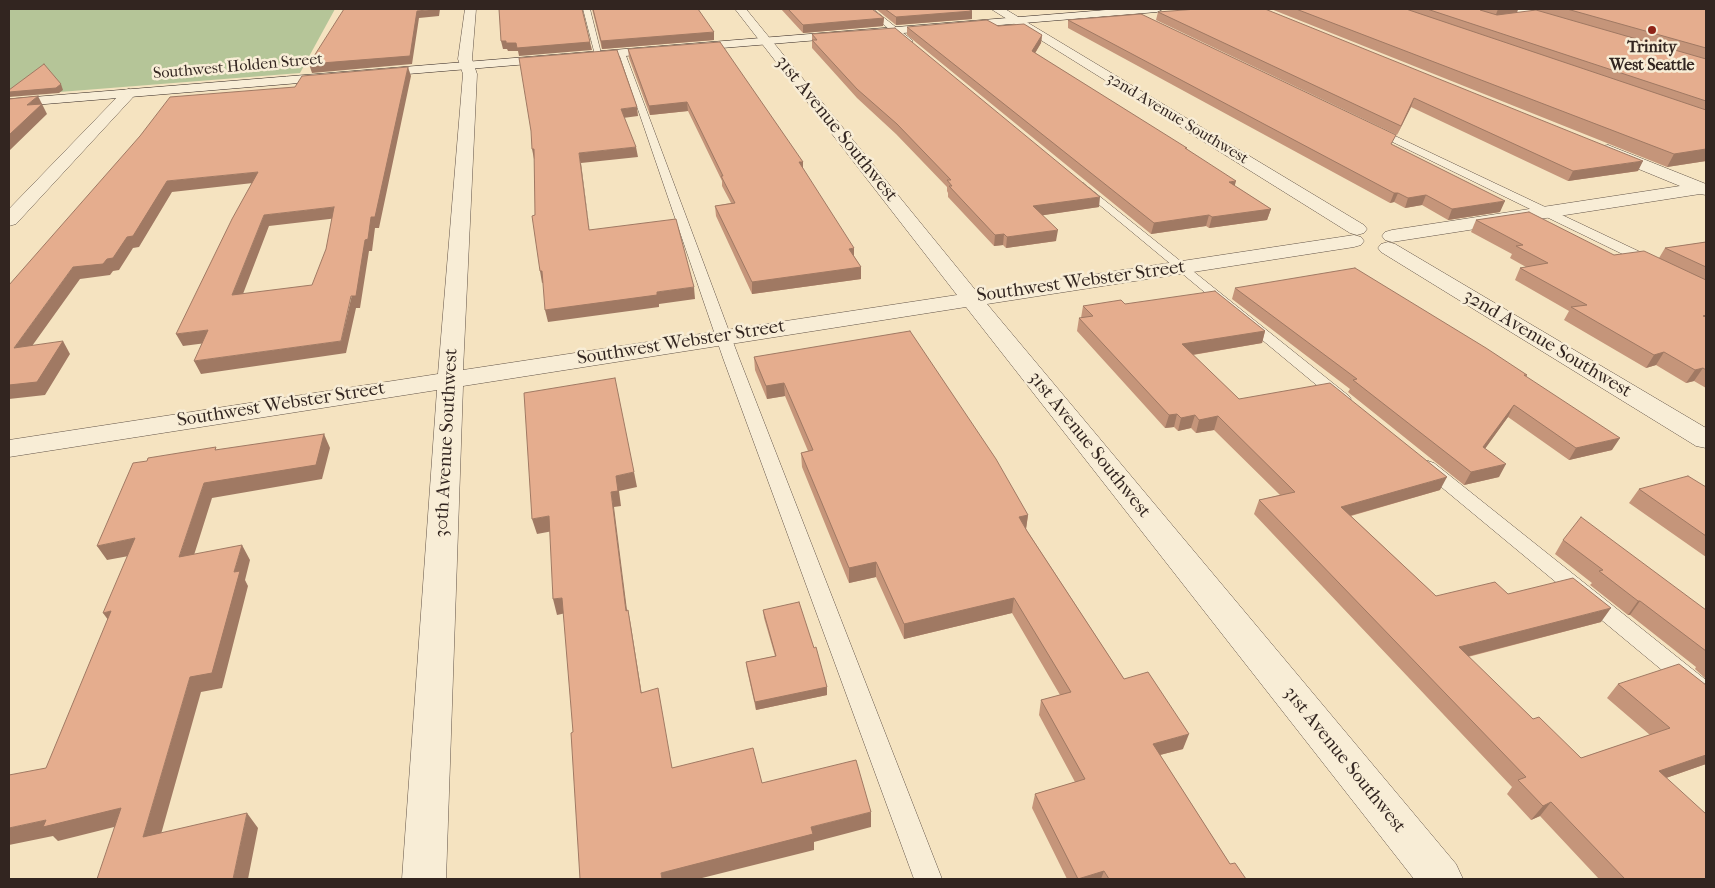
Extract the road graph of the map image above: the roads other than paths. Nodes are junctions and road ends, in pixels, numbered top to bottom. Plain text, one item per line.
1 (470, 9) edge
2 (586, 9) edge
3 (740, 9) edge
4 (869, 9) edge
5 (997, 9) edge
6 (1157, 9) edge
7 (1130, 11) junction
8 (1516, 14) edge
9 (1015, 20) junction
10 (1152, 22) edge
11 (1567, 24) edge
12 (894, 30) junction
13 (765, 41) junction
14 (918, 50) edge
15 (621, 53) junction
16 (599, 55) junction
17 (468, 65) junction
18 (129, 93) junction
19 (9, 103) edge
20 (1367, 126) edge
21 (1594, 145) edge
22 (1071, 177) edge
23 (1705, 189) edge
24 (1546, 212) junction
25 (9, 220) edge
26 (1355, 235) junction
27 (1390, 242) junction
28 (1181, 268) junction
29 (1662, 268) edge
30 (971, 299) junction
31 (724, 337) junction
32 (451, 379) junction
33 (1356, 410) edge
34 (1706, 440) edge
35 (9, 448) edge
36 (1419, 460) edge
37 (1706, 693) edge
38 (424, 879) edge
39 (928, 879) edge
40 (1441, 879) edge

1 - 17 street, 30th Avenue Southwest
2 - 16 lane
3 - 13 street, 31st Avenue Southwest
4 - 12 lane
5 - 9 street, 32nd Avenue Southwest
6 - 7 street, Southwest Holden Street
7 - 9 street, Southwest Holden Street
7 - 10 lane
8 - 11 street
9 - 12 street, Southwest Holden Street
9 - 26 street, 32nd Avenue Southwest
12 - 13 street, Southwest Holden Street
12 - 14 lane
13 - 15 street, Southwest Holden Street
13 - 30 street, 31st Avenue Southwest
15 - 16 street, Southwest Holden Street
15 - 31 lane
16 - 17 street, Southwest Holden Street
17 - 18 street, Southwest Holden Street
17 - 32 street, 30th Avenue Southwest
18 - 19 street, Southwest Holden Street
18 - 25 street
20 - 24 lane
21 - 23 street
22 - 28 lane
23 - 24 street
24 - 27 street
24 - 29 lane
26 - 27 street
26 - 28 street, Southwest Webster Street
27 - 34 street, 32nd Avenue Southwest
28 - 30 street, Southwest Webster Street
28 - 33 lane
30 - 31 street, Southwest Webster Street
30 - 40 street, 31st Avenue Southwest
31 - 32 street, Southwest Webster Street
31 - 39 lane
32 - 35 street, Southwest Webster Street
32 - 38 street, 30th Avenue Southwest
36 - 37 lane

